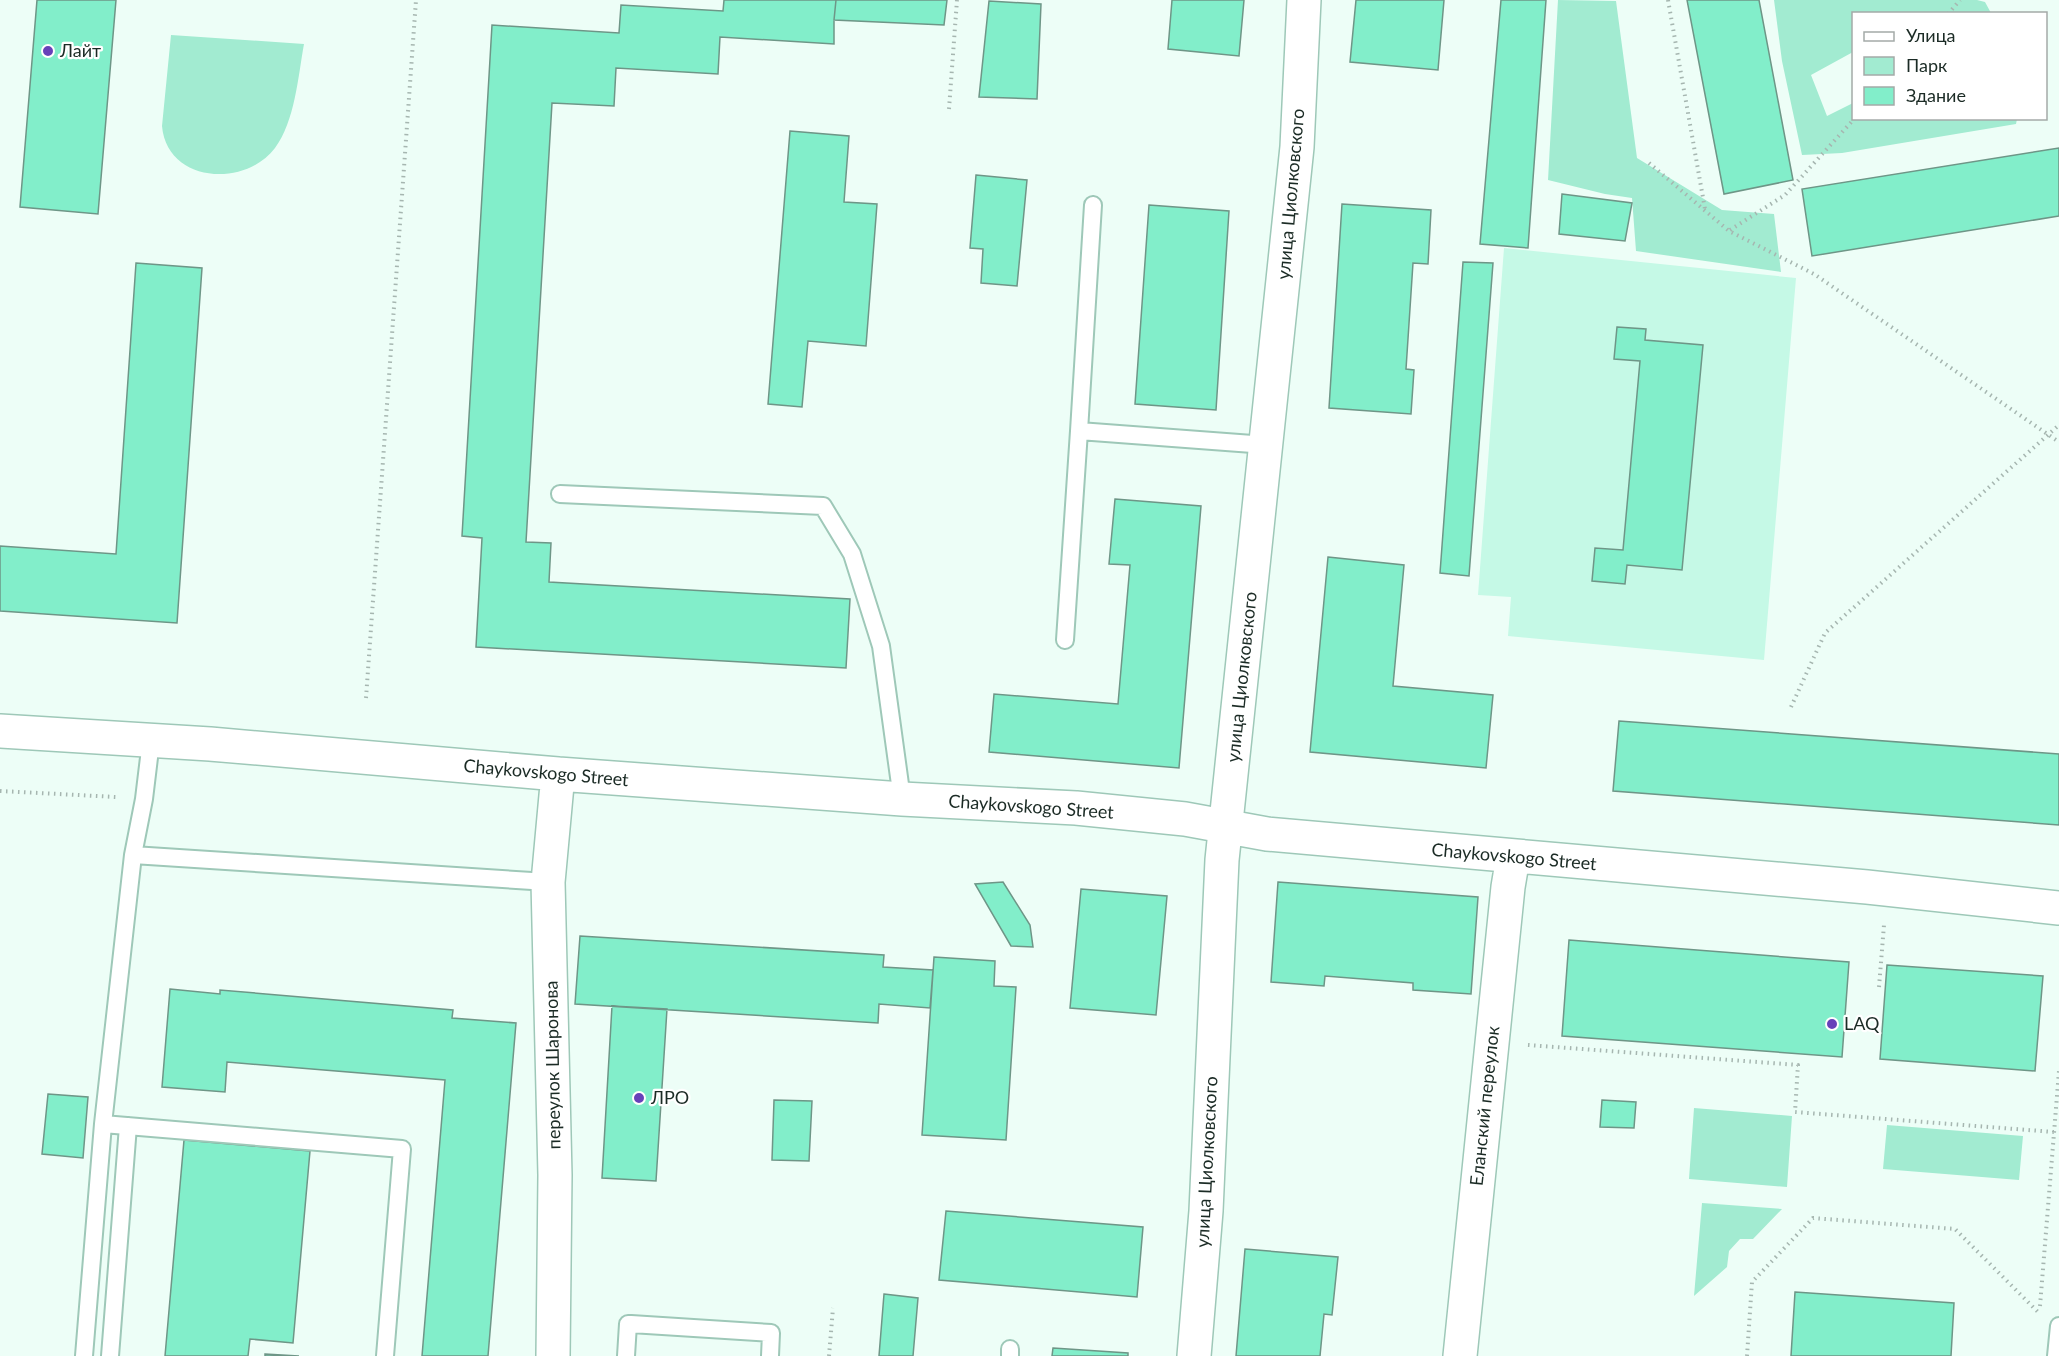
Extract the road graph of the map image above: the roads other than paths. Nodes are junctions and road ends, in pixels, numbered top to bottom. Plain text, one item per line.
1 (1304, 0) edge
2 (1093, 205) dead end
3 (1079, 431) junction
4 (1266, 445) junction
5 (560, 494) dead end
6 (1065, 639) dead end
7 (0, 731) edge
8 (151, 741) junction
9 (558, 774) junction
10 (902, 799) junction
11 (1226, 826) junction
12 (133, 855) junction
13 (1513, 857) junction
14 (548, 882) junction
15 (2059, 908) edge
16 (103, 1124) junction
17 (128, 1126) junction
18 (2059, 1326) edge
19 (84, 1356) edge
20 (110, 1356) edge
21 (385, 1356) edge
22 (553, 1356) edge
23 (626, 1356) edge
24 (770, 1356) edge
25 (1194, 1356) edge
26 (1460, 1356) edge
27 (2056, 1356) edge

1 - 4 street, улица Циолковского
2 - 3 lane
3 - 4 lane
3 - 6 lane
4 - 11 street, улица Циолковского
5 - 10 lane
7 - 8 street, Chaykovskogo Street
8 - 9 street, Chaykovskogo Street
8 - 12 lane
9 - 10 street, Chaykovskogo Street
9 - 14 street, переулок Шаронова
10 - 11 street, Chaykovskogo Street
11 - 13 street, Chaykovskogo Street
11 - 25 street, улица Циолковского
12 - 14 lane
12 - 16 lane
13 - 15 street, Chaykovskogo Street
13 - 26 street, Еланский переулок
14 - 22 street, переулок Шаронова
16 - 17 lane
16 - 19 lane
17 - 20 lane
17 - 21 lane
18 - 27 lane
23 - 24 lane

